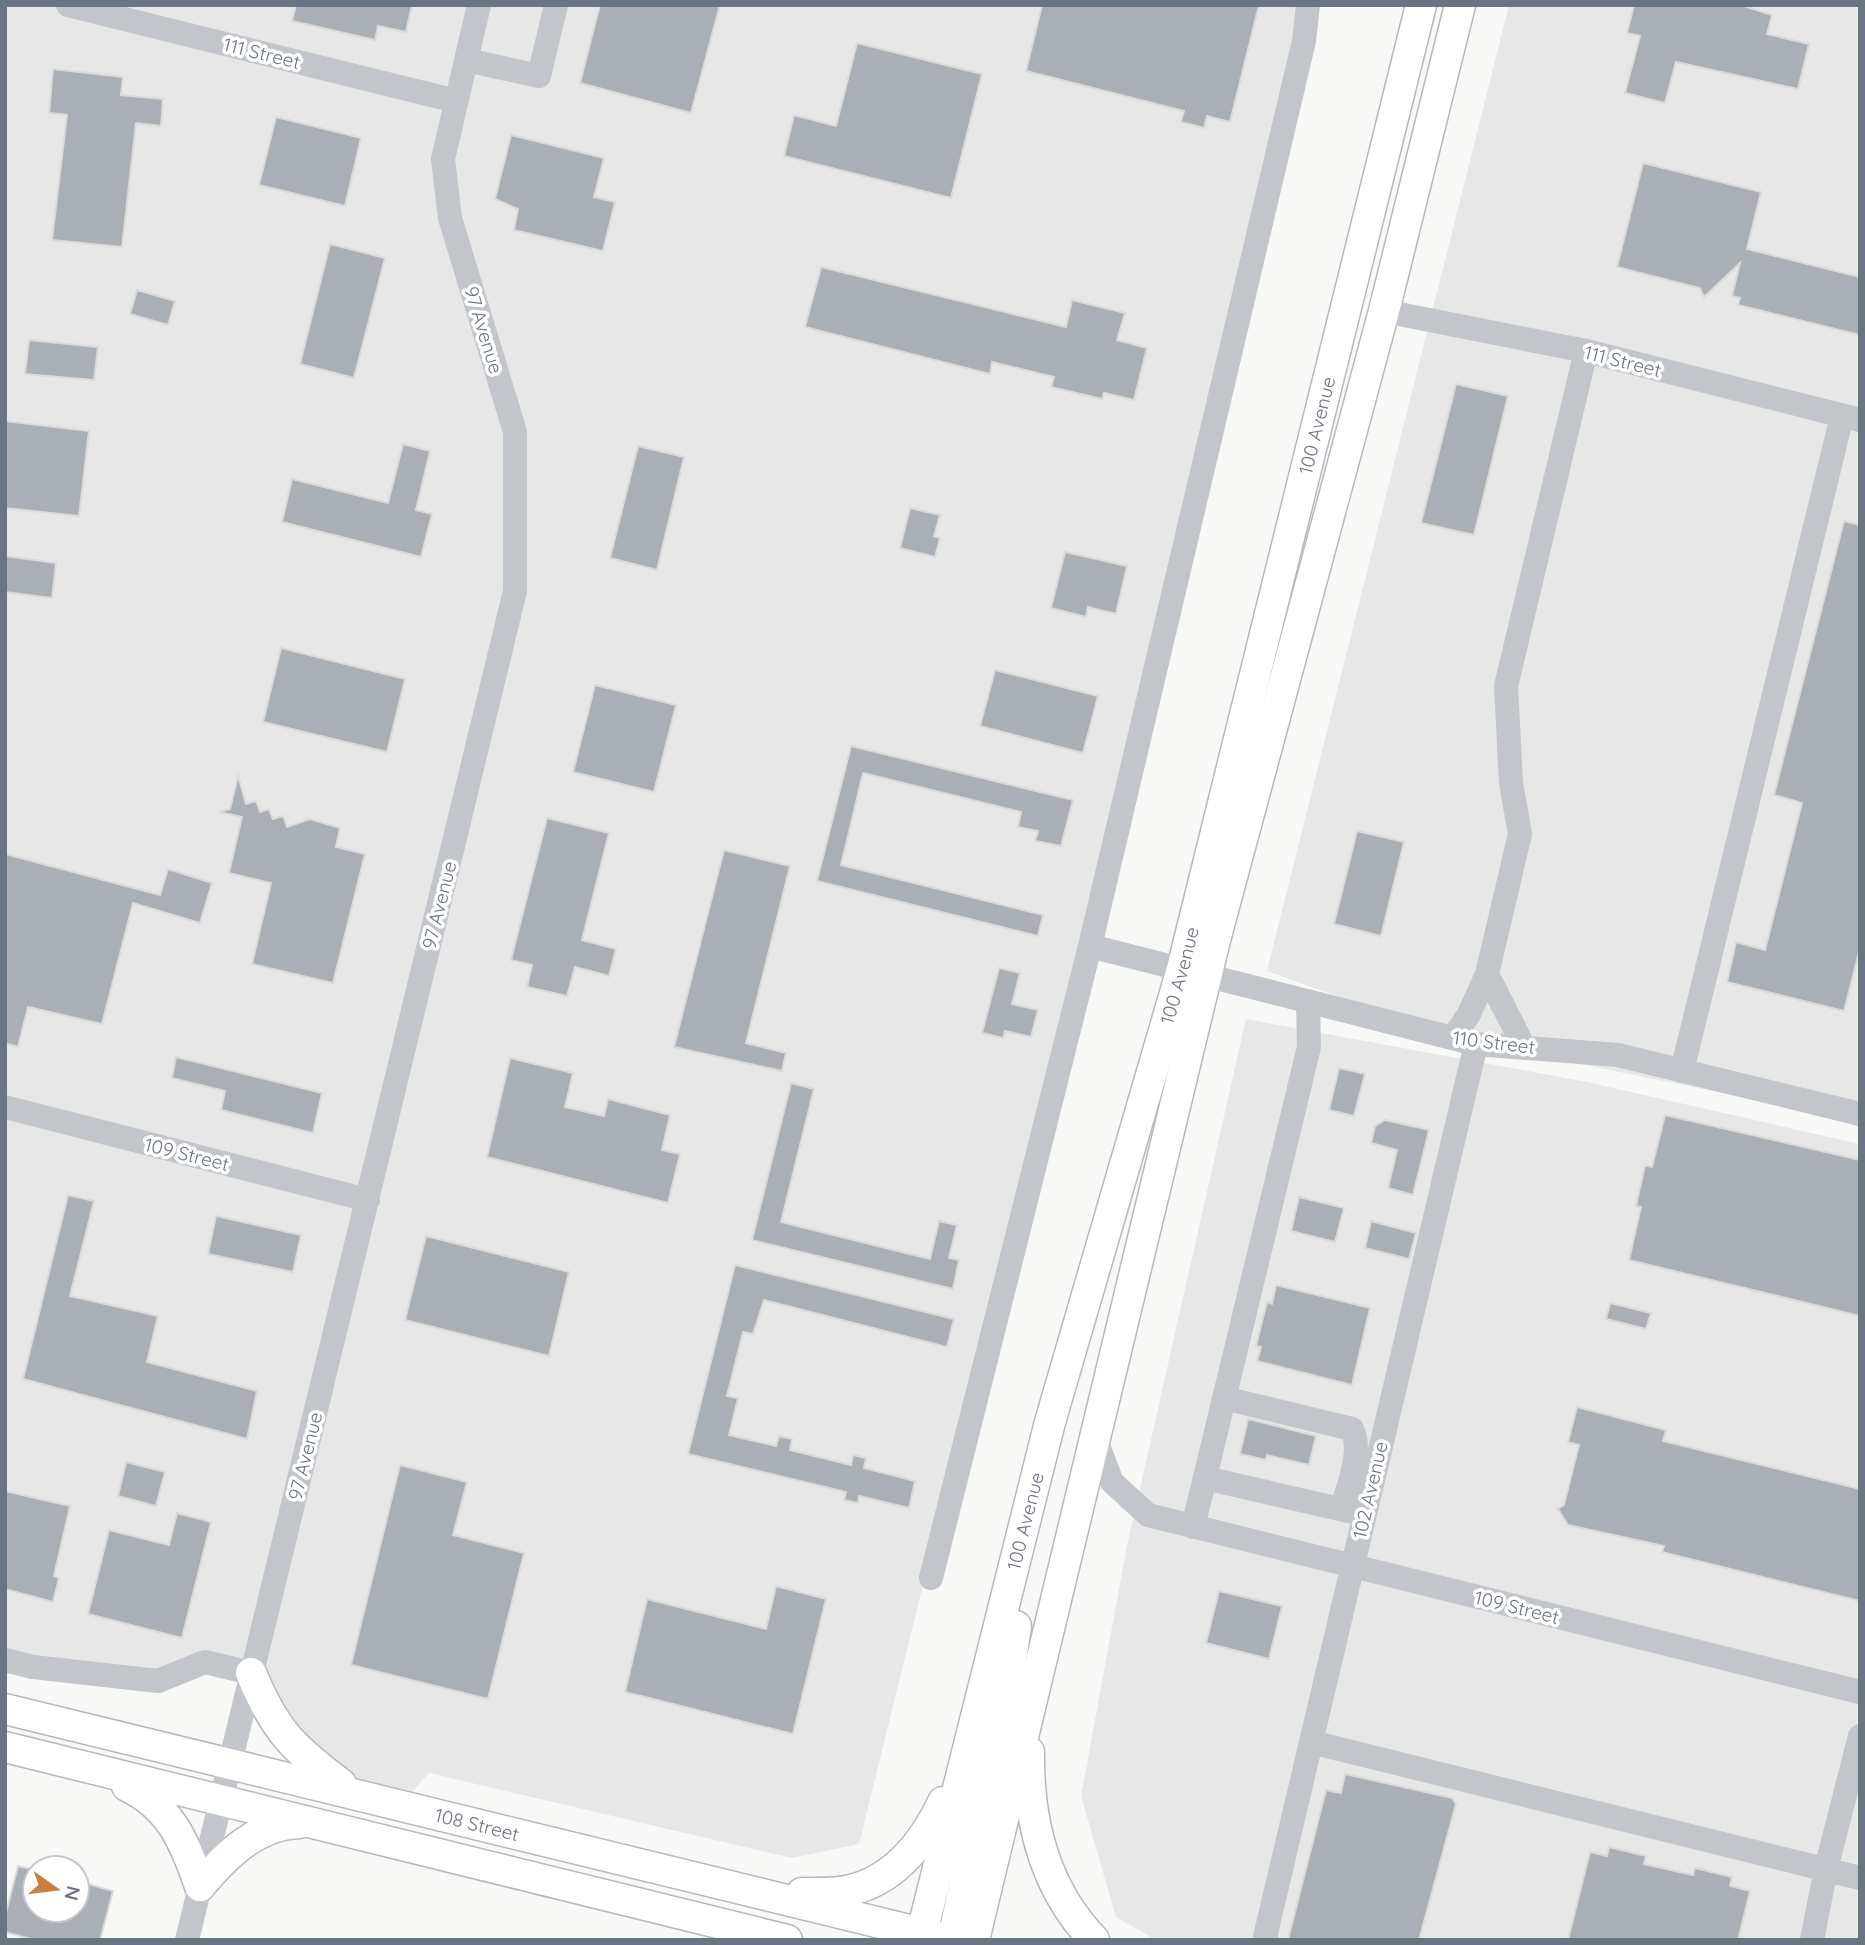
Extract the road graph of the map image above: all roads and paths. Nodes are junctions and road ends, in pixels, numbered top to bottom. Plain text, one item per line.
1 (68, 5) edge
2 (479, 5) edge
3 (556, 5) edge
4 (1308, 5) edge
5 (1421, 5) edge
6 (1460, 5) edge
7 (466, 60) junction
8 (456, 101) junction
9 (1384, 311) junction
10 (1586, 351) junction
11 (1851, 418) edge
12 (1090, 946) junction
13 (1194, 972) junction
14 (1487, 974) junction
15 (1308, 1001) junction
16 (1464, 1041) junction
17 (1523, 1045) junction
18 (1682, 1071) junction
19 (5, 1107) edge
20 (1860, 1114) edge
21 (368, 1200) junction
22 (1224, 1398) junction
23 (1050, 1422) junction
24 (1094, 1436) junction
25 (1205, 1478) junction
26 (1353, 1512) junction
27 (1183, 1525) junction
28 (1352, 1566) junction
29 (931, 1578) dead end
30 (5, 1660) edge
31 (251, 1673) junction
32 (1034, 1685) junction
33 (1860, 1692) edge
34 (5, 1709) edge
35 (1860, 1736) edge
36 (1311, 1742) junction
37 (969, 1745) junction
38 (5, 1747) edge
39 (231, 1763) junction
40 (89, 1767) junction
41 (350, 1791) junction
42 (221, 1801) junction
43 (311, 1822) junction
44 (1826, 1869) junction
45 (1860, 1878) edge
46 (200, 1886) junction
47 (768, 1895) junction
48 (764, 1936) edge
49 (929, 1938) edge
50 (1266, 1938) edge
51 (187, 1940) edge
52 (788, 1940) edge
53 (957, 1940) edge
54 (974, 1940) edge
55 (1094, 1940) edge
56 (1812, 1940) edge

1 - 8 street, 111 Street
2 - 7 street, 97 Avenue
3 - 7 street
4 - 12 street
5 - 13 main road, 100 Avenue
6 - 9 main road, 100 Avenue
7 - 8 street, 97 Avenue
8 - 21 street, 97 Avenue
9 - 10 street, 111 Street
9 - 13 main road, 100 Avenue
10 - 11 street, 111 Street
10 - 14 street
11 - 18 street
12 - 13 street, 110 Street
12 - 29 street
13 - 15 street, 110 Street
13 - 23 main road, 100 Avenue
13 - 24 main road, 100 Avenue
14 - 16 street
14 - 17 street
15 - 16 street, 110 Street
15 - 22 street
16 - 17 street, 110 Street
16 - 26 street, 102 Avenue
17 - 18 street, 110 Street
18 - 20 street, 110 Street
19 - 21 street, 109 Street
21 - 31 street, 97 Avenue
22 - 25 street
22 - 26 street
23 - 37 main road, 100 Avenue
23 - 53 main road
24 - 27 street, 109 Street
24 - 32 main road, 100 Avenue
25 - 26 street
25 - 27 street
26 - 28 street, 102 Avenue
27 - 28 street, 109 Street
28 - 33 street, 109 Street
28 - 36 street, 102 Avenue
30 - 31 street
31 - 39 street, 97 Avenue
31 - 41 main road
32 - 54 main road, 100 Avenue
32 - 55 main road
34 - 39 main road, 108 Street
35 - 44 street
36 - 44 street
36 - 50 street, 102 Avenue
37 - 47 main road
37 - 49 main road, 100 Avenue
38 - 40 main road, 108 Street
39 - 41 main road, 108 Street
39 - 42 street, 97 Avenue
40 - 42 main road, 108 Street
40 - 46 main road
41 - 47 main road, 108 Street
42 - 43 main road, 108 Street
42 - 46 street, 97 Avenue
43 - 46 main road
43 - 48 main road, 108 Street
44 - 45 street
44 - 56 street
46 - 51 street, 97 Avenue
47 - 49 main road, 108 Street
48 - 52 main road, 108 Street

